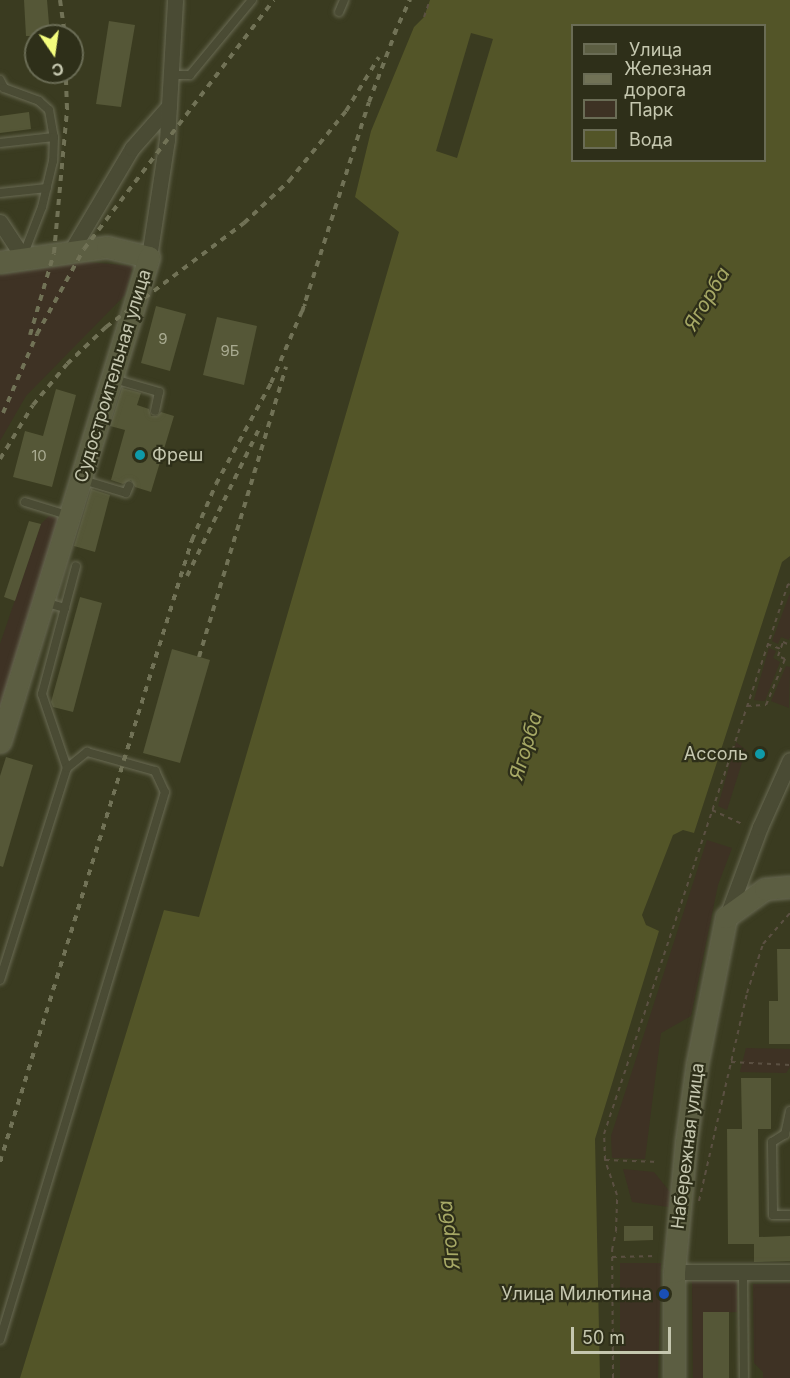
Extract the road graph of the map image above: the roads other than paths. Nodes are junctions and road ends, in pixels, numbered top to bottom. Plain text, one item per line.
1 (175, 0) edge
2 (252, 0) edge
3 (344, 0) edge
4 (339, 12) dead end
5 (171, 75) junction
6 (0, 80) edge
7 (169, 106) junction
8 (54, 136) junction
9 (0, 143) edge
10 (46, 188) junction
11 (0, 193) edge
12 (0, 222) edge
13 (71, 251) junction
14 (23, 257) junction
15 (149, 257) junction
16 (0, 262) edge
17 (112, 379) junction
18 (155, 411) dead end
19 (82, 480) junction
20 (129, 486) dead end
21 (25, 502) dead end
22 (71, 516) junction
23 (76, 566) dead end
24 (44, 602) junction
25 (65, 608) junction
26 (1, 738) edge
27 (790, 760) edge
28 (67, 768) junction
29 (790, 888) edge
30 (726, 917) junction
31 (0, 980) edge
32 (790, 1111) edge
33 (790, 1215) edge
34 (674, 1272) junction
35 (743, 1272) junction
36 (790, 1272) edge
37 (0, 1340) edge
38 (674, 1378) edge
39 (744, 1378) edge

1 - 5 street, Судостроительная улица
2 - 5 lane
3 - 4 lane
5 - 7 street, Судостроительная улица
6 - 8 lane
7 - 13 street
7 - 15 street, Судостроительная улица
8 - 9 lane
8 - 10 lane
10 - 11 lane
10 - 14 lane
12 - 14 street
13 - 14 main road
13 - 15 main road
14 - 16 main road
15 - 17 main road, Судостроительная улица
17 - 18 lane
17 - 19 main road, Судостроительная улица
19 - 20 lane
19 - 22 main road, Судостроительная улица
21 - 22 lane
22 - 24 main road, Судостроительная улица
23 - 25 lane
24 - 25 lane
24 - 26 main road, Судостроительная улица
25 - 28 lane
27 - 30 street
28 - 31 lane
28 - 37 lane
29 - 30 main road
30 - 34 main road, Набережная улица
32 - 33 lane
34 - 35 street
34 - 38 main road, Набережная улица
35 - 36 street
35 - 39 lane

